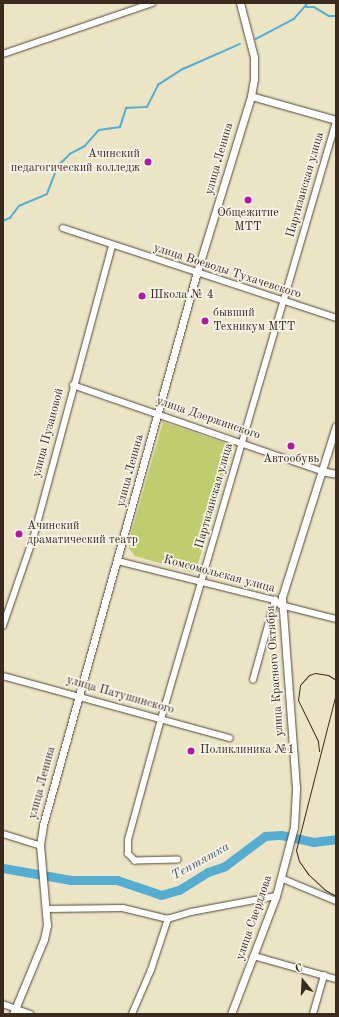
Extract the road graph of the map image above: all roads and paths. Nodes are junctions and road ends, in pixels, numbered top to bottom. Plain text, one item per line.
1 (153, 3) edge
2 (240, 3) edge
3 (3, 54) edge
4 (251, 96) junction
5 (336, 121) edge
6 (63, 228) dead end
7 (112, 246) junction
8 (197, 272) junction
9 (283, 302) junction
10 (336, 318) edge
11 (73, 385) junction
12 (158, 413) junction
13 (336, 426) edge
14 (242, 443) junction
15 (321, 471) junction
16 (336, 474) edge
17 (118, 561) junction
18 (202, 581) junction
19 (275, 600) junction
20 (281, 605) junction
21 (336, 619) edge
22 (3, 626) edge
23 (3, 676) edge
24 (253, 680) dead end
25 (78, 696) junction
26 (161, 719) junction
27 (230, 738) dead end
28 (294, 827) joint
29 (3, 834) edge
30 (40, 845) junction
31 (178, 860) dead end
32 (281, 878) junction
33 (276, 896) junction
34 (336, 901) edge
35 (47, 909) junction
36 (168, 919) junction
37 (254, 956) junction
38 (324, 976) junction
39 (336, 978) edge
40 (3, 1004) edge
41 (15, 1011) edge
42 (30, 1014) edge
43 (132, 1014) edge
44 (231, 1014) edge
45 (313, 1014) edge

1 - 3 street
2 - 4 main road, улица Ленина
4 - 5 main road
4 - 8 main road, улица Ленина
5 - 9 street, Партизанская улица
6 - 7 street, улица Воеводы Тухачевского
7 - 8 street, улица Воеводы Тухачевского
7 - 11 street, улица Пузановой
8 - 9 street, улица Воеводы Тухачевского
8 - 12 main road, улица Ленина
9 - 10 street, улица Воеводы Тухачевского
9 - 14 street, Партизанская улица
11 - 12 street, улица Дзержинского
11 - 22 street, улица Пузановой
12 - 14 street, улица Дзержинского
12 - 17 main road, улица Ленина
13 - 15 main road, улица Красного Октября
14 - 15 street, улица Дзержинского
14 - 18 street, Партизанская улица
15 - 16 main road, улица Дзержинского
15 - 20 main road, улица Красного Октября
17 - 18 street, Комсомольская улица
17 - 25 main road, улица Ленина
18 - 19 street, Комсомольская улица
18 - 26 street, Партизанская улица
19 - 20 street, Комсомольская улица
19 - 24 street
20 - 21 street, Комсомольская улица
20 - 28 main road, улица Красного Октября
23 - 25 street, улица Патушинского
25 - 26 street, улица Патушинского
25 - 30 main road, улица Ленина
26 - 27 street, улица Патушинского
26 - 31 street, Партизанская улица
28 - 32 main road, улица Свердлова
29 - 30 street
30 - 35 main road, улица Ленина
32 - 33 main road, улица Свердлова
32 - 34 street
33 - 36 street
33 - 37 main road, улица Свердлова
35 - 36 street
35 - 41 main road, улица Ленина
36 - 43 street
37 - 38 street
37 - 44 main road, улица Свердлова
38 - 39 street
38 - 45 street
40 - 41 street
41 - 42 street

